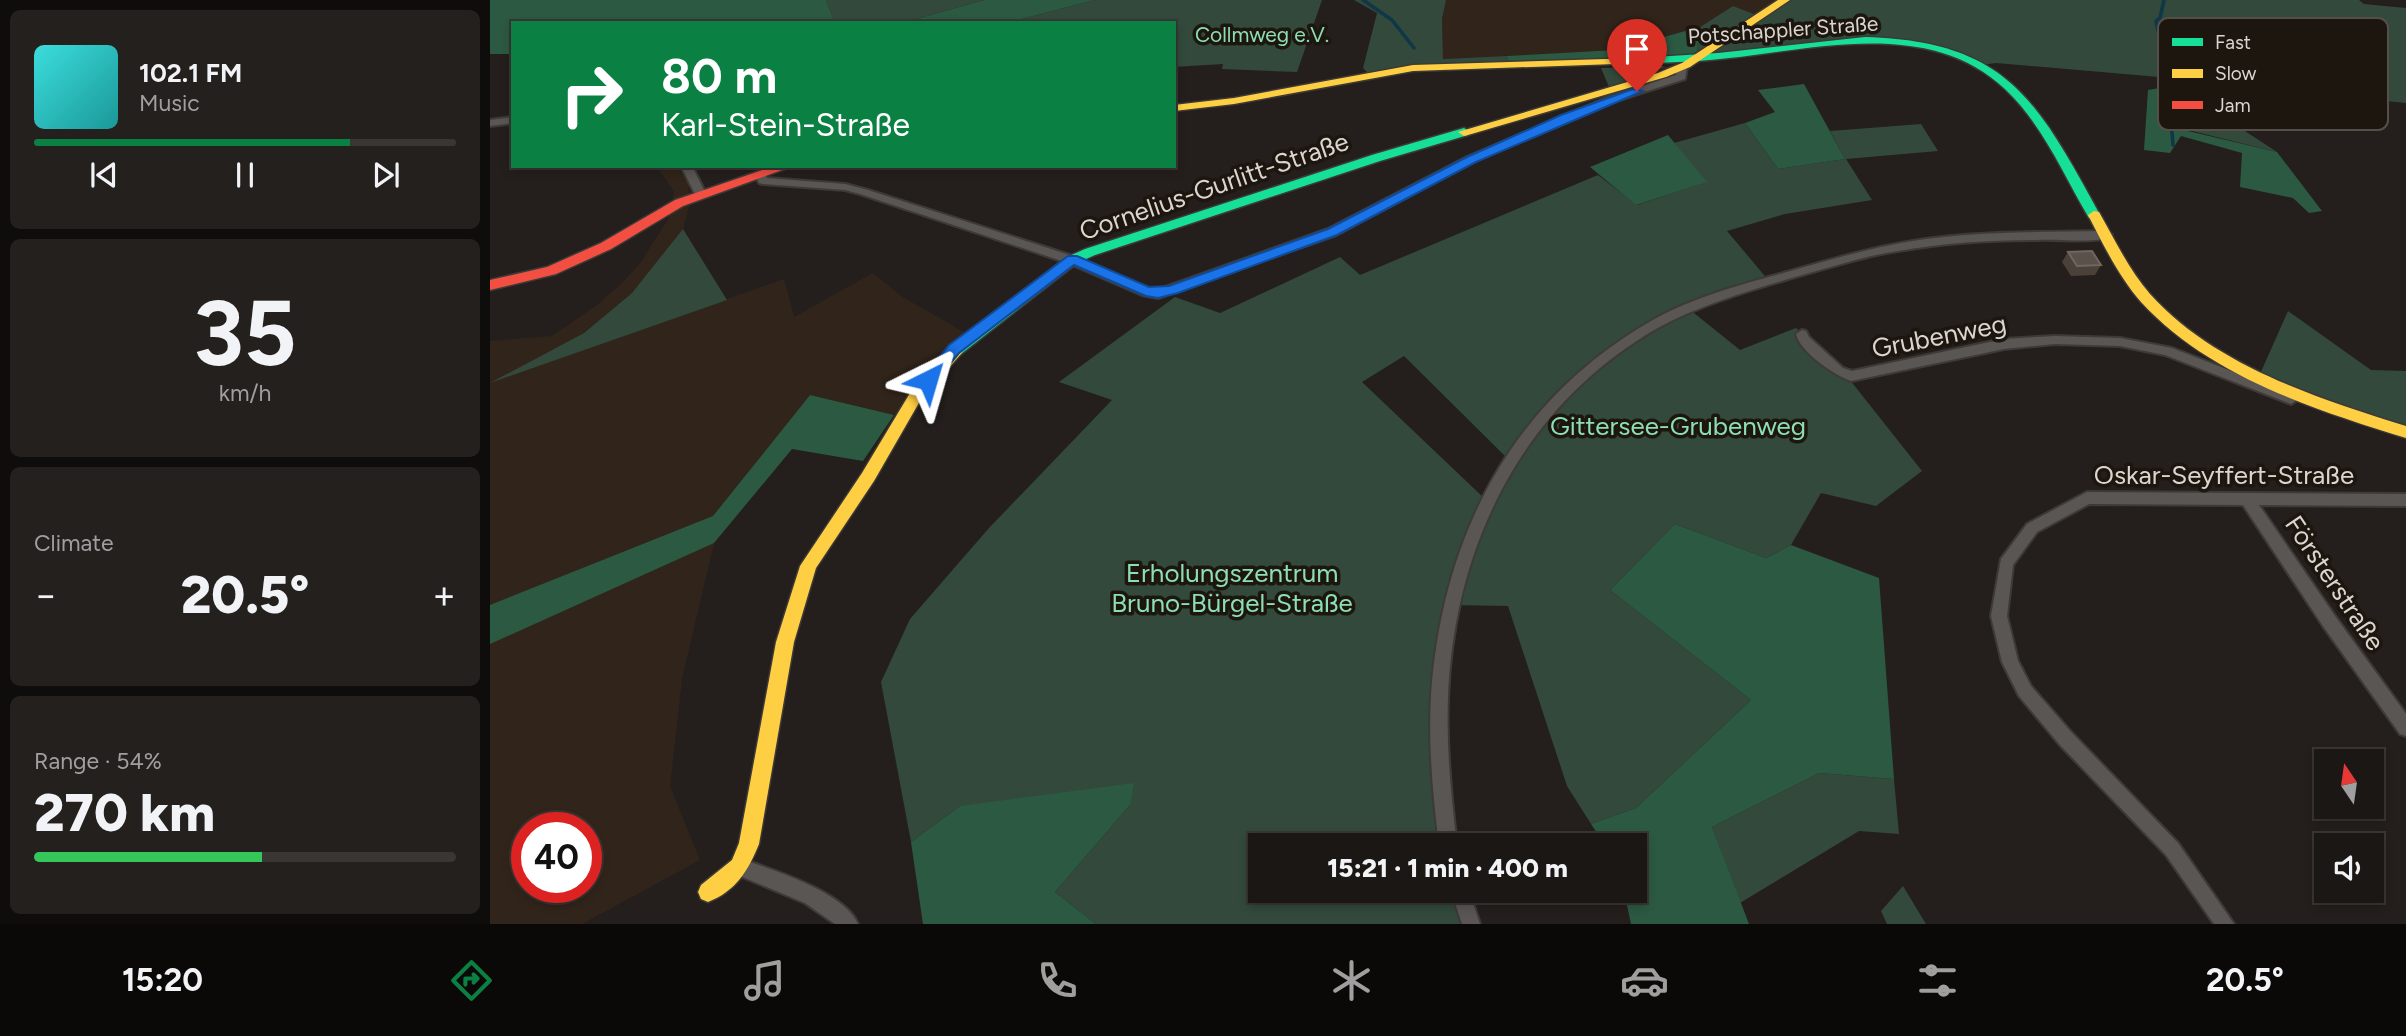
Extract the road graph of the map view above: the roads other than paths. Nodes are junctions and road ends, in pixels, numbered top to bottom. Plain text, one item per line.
1 (1785, 0) edge
2 (1689, 63) junction
3 (1176, 108) edge
4 (511, 120) edge
5 (490, 123) edge
6 (687, 168) edge
7 (780, 168) edge
8 (760, 174) junction
9 (700, 194) junction
10 (2106, 235) junction
11 (1072, 260) junction
12 (490, 285) edge
13 (1802, 334) dead end
14 (2299, 392) junction
15 (2406, 432) edge
16 (2248, 500) junction
17 (2406, 500) edge
18 (2406, 728) edge
19 (1447, 833) edge
20 (738, 867) junction
21 (708, 892) dead end
22 (1464, 903) edge
23 (849, 924) edge
24 (1471, 924) edge
25 (2225, 924) edge

1 - 2 street
2 - 3 street, Potschappler Straße
2 - 10 street, Potschappler Straße
2 - 11 street, Cornelius-Gurlitt-Straße
2 - 11 street
4 - 5 street
6 - 9 street
7 - 8 street
8 - 9 street
8 - 11 street
9 - 12 street
10 - 14 street, Potschappler Straße
10 - 19 street
11 - 20 street, Cornelius-Gurlitt-Straße
13 - 14 street, Grubenweg
14 - 15 street, Potschappler Straße
16 - 17 street, Oskar-Seyffert-Straße
16 - 18 street, Försterstraße
16 - 25 street, Oskar-Seyffert-Straße
20 - 21 street, Cornelius-Gurlitt-Straße
20 - 23 street
22 - 24 street

